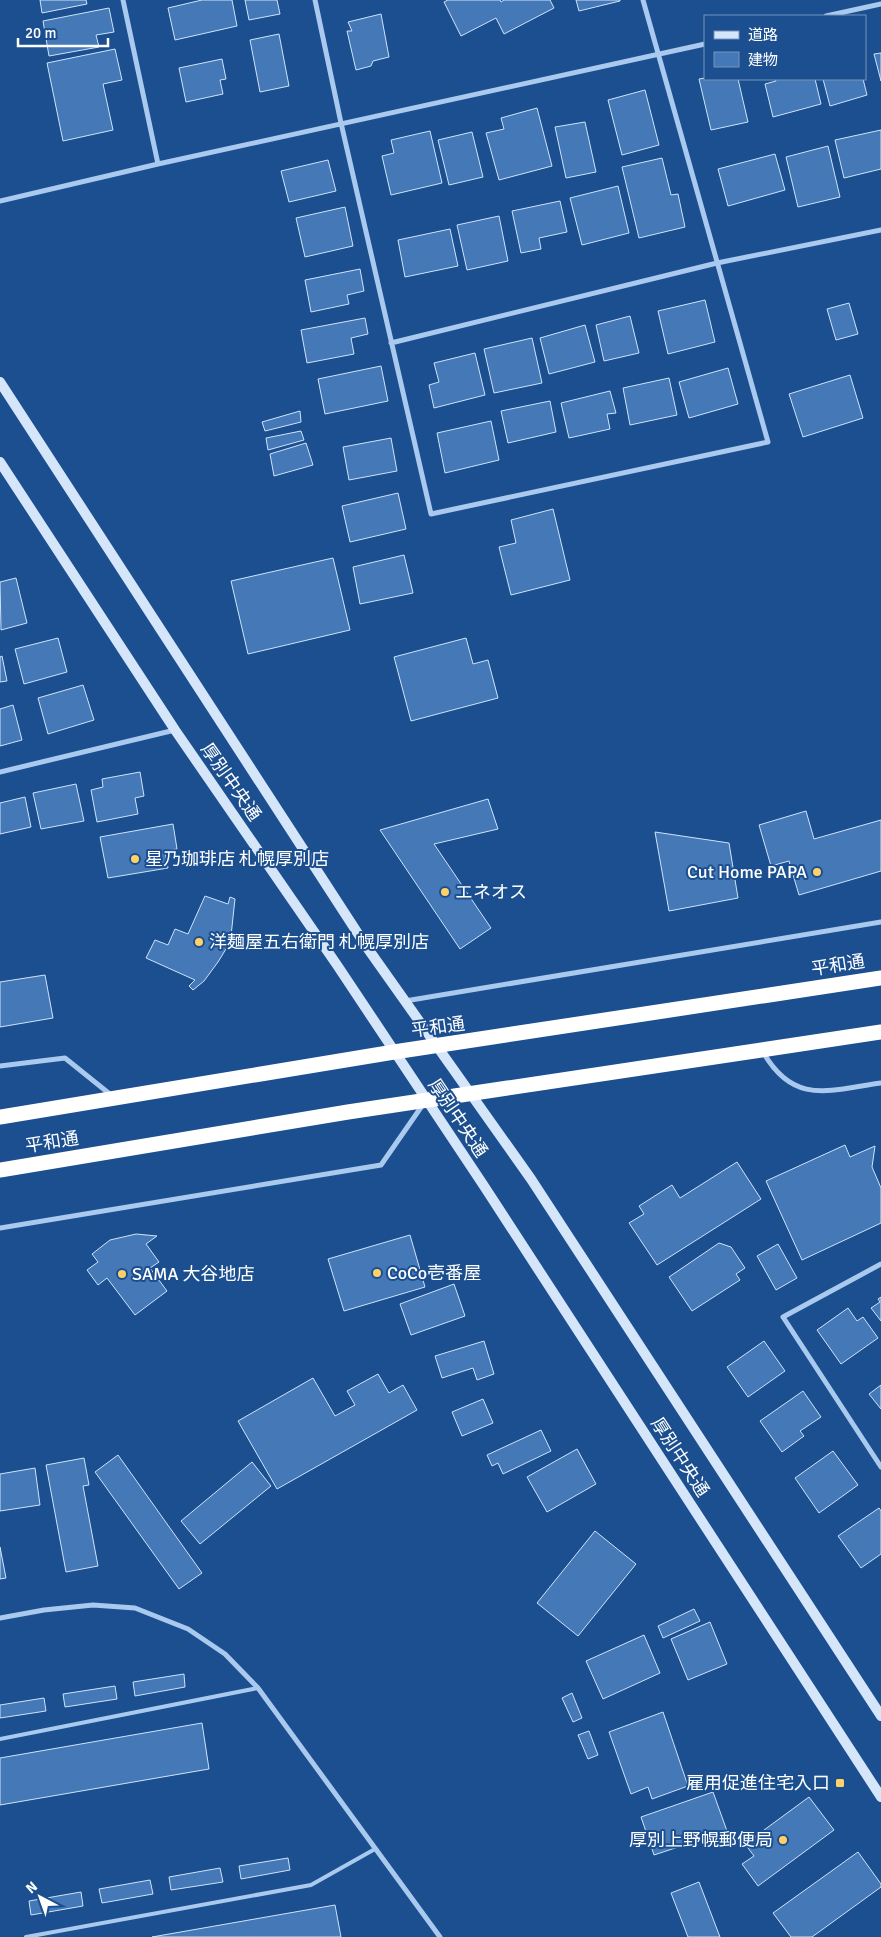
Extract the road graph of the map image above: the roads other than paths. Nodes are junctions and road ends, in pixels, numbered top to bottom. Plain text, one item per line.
1 (123, 0) edge
2 (315, 0) edge
3 (642, 0) edge
4 (881, 4) edge
5 (831, 15) edge
6 (704, 44) edge
7 (659, 54) junction
8 (341, 123) junction
9 (158, 164) junction
10 (0, 201) edge
11 (881, 230) edge
12 (717, 263) junction
13 (391, 343) junction
14 (0, 382) edge
15 (0, 462) edge
16 (175, 730) junction
17 (0, 772) edge
18 (881, 922) edge
19 (881, 978) edge
20 (404, 1001) junction
21 (881, 1032) edge
22 (436, 1046) junction
23 (762, 1051) junction
24 (394, 1052) junction
25 (0, 1066) edge
26 (881, 1083) edge
27 (469, 1094) junction
28 (115, 1098) junction
29 (426, 1100) junction
30 (0, 1117) edge
31 (0, 1170) edge
32 (0, 1228) edge
33 (881, 1264) edge
34 (881, 1467) edge
35 (0, 1618) edge
36 (258, 1688) junction
37 (881, 1716) edge
38 (0, 1739) edge
39 (881, 1797) edge
40 (375, 1849) junction
41 (26, 1937) edge
42 (440, 1937) edge

1 - 9 street
2 - 8 street
3 - 7 street
4 - 5 street
6 - 7 street
7 - 8 street
7 - 12 street
8 - 9 street
8 - 13 street
9 - 10 street
11 - 12 street
12 - 13 street
12 - 13 street
14 - 20 main road, 厚別中央通
15 - 16 main road, 厚別中央通
16 - 17 street
16 - 24 main road, 厚別中央通
18 - 20 street
19 - 22 highway, 平和通
20 - 22 main road, 厚別中央通
21 - 23 highway, 平和通
22 - 24 highway, 平和通
22 - 27 main road, 厚別中央通
23 - 26 street
23 - 27 highway, 平和通
24 - 28 highway, 平和通
24 - 29 main road, 厚別中央通
25 - 28 street
27 - 29 highway, 平和通
27 - 37 main road, 厚別中央通
28 - 30 highway, 平和通
29 - 31 highway, 平和通
29 - 32 street
29 - 39 main road, 厚別中央通
33 - 34 street
35 - 36 street
36 - 38 lane
36 - 40 street
40 - 41 lane
40 - 42 street

